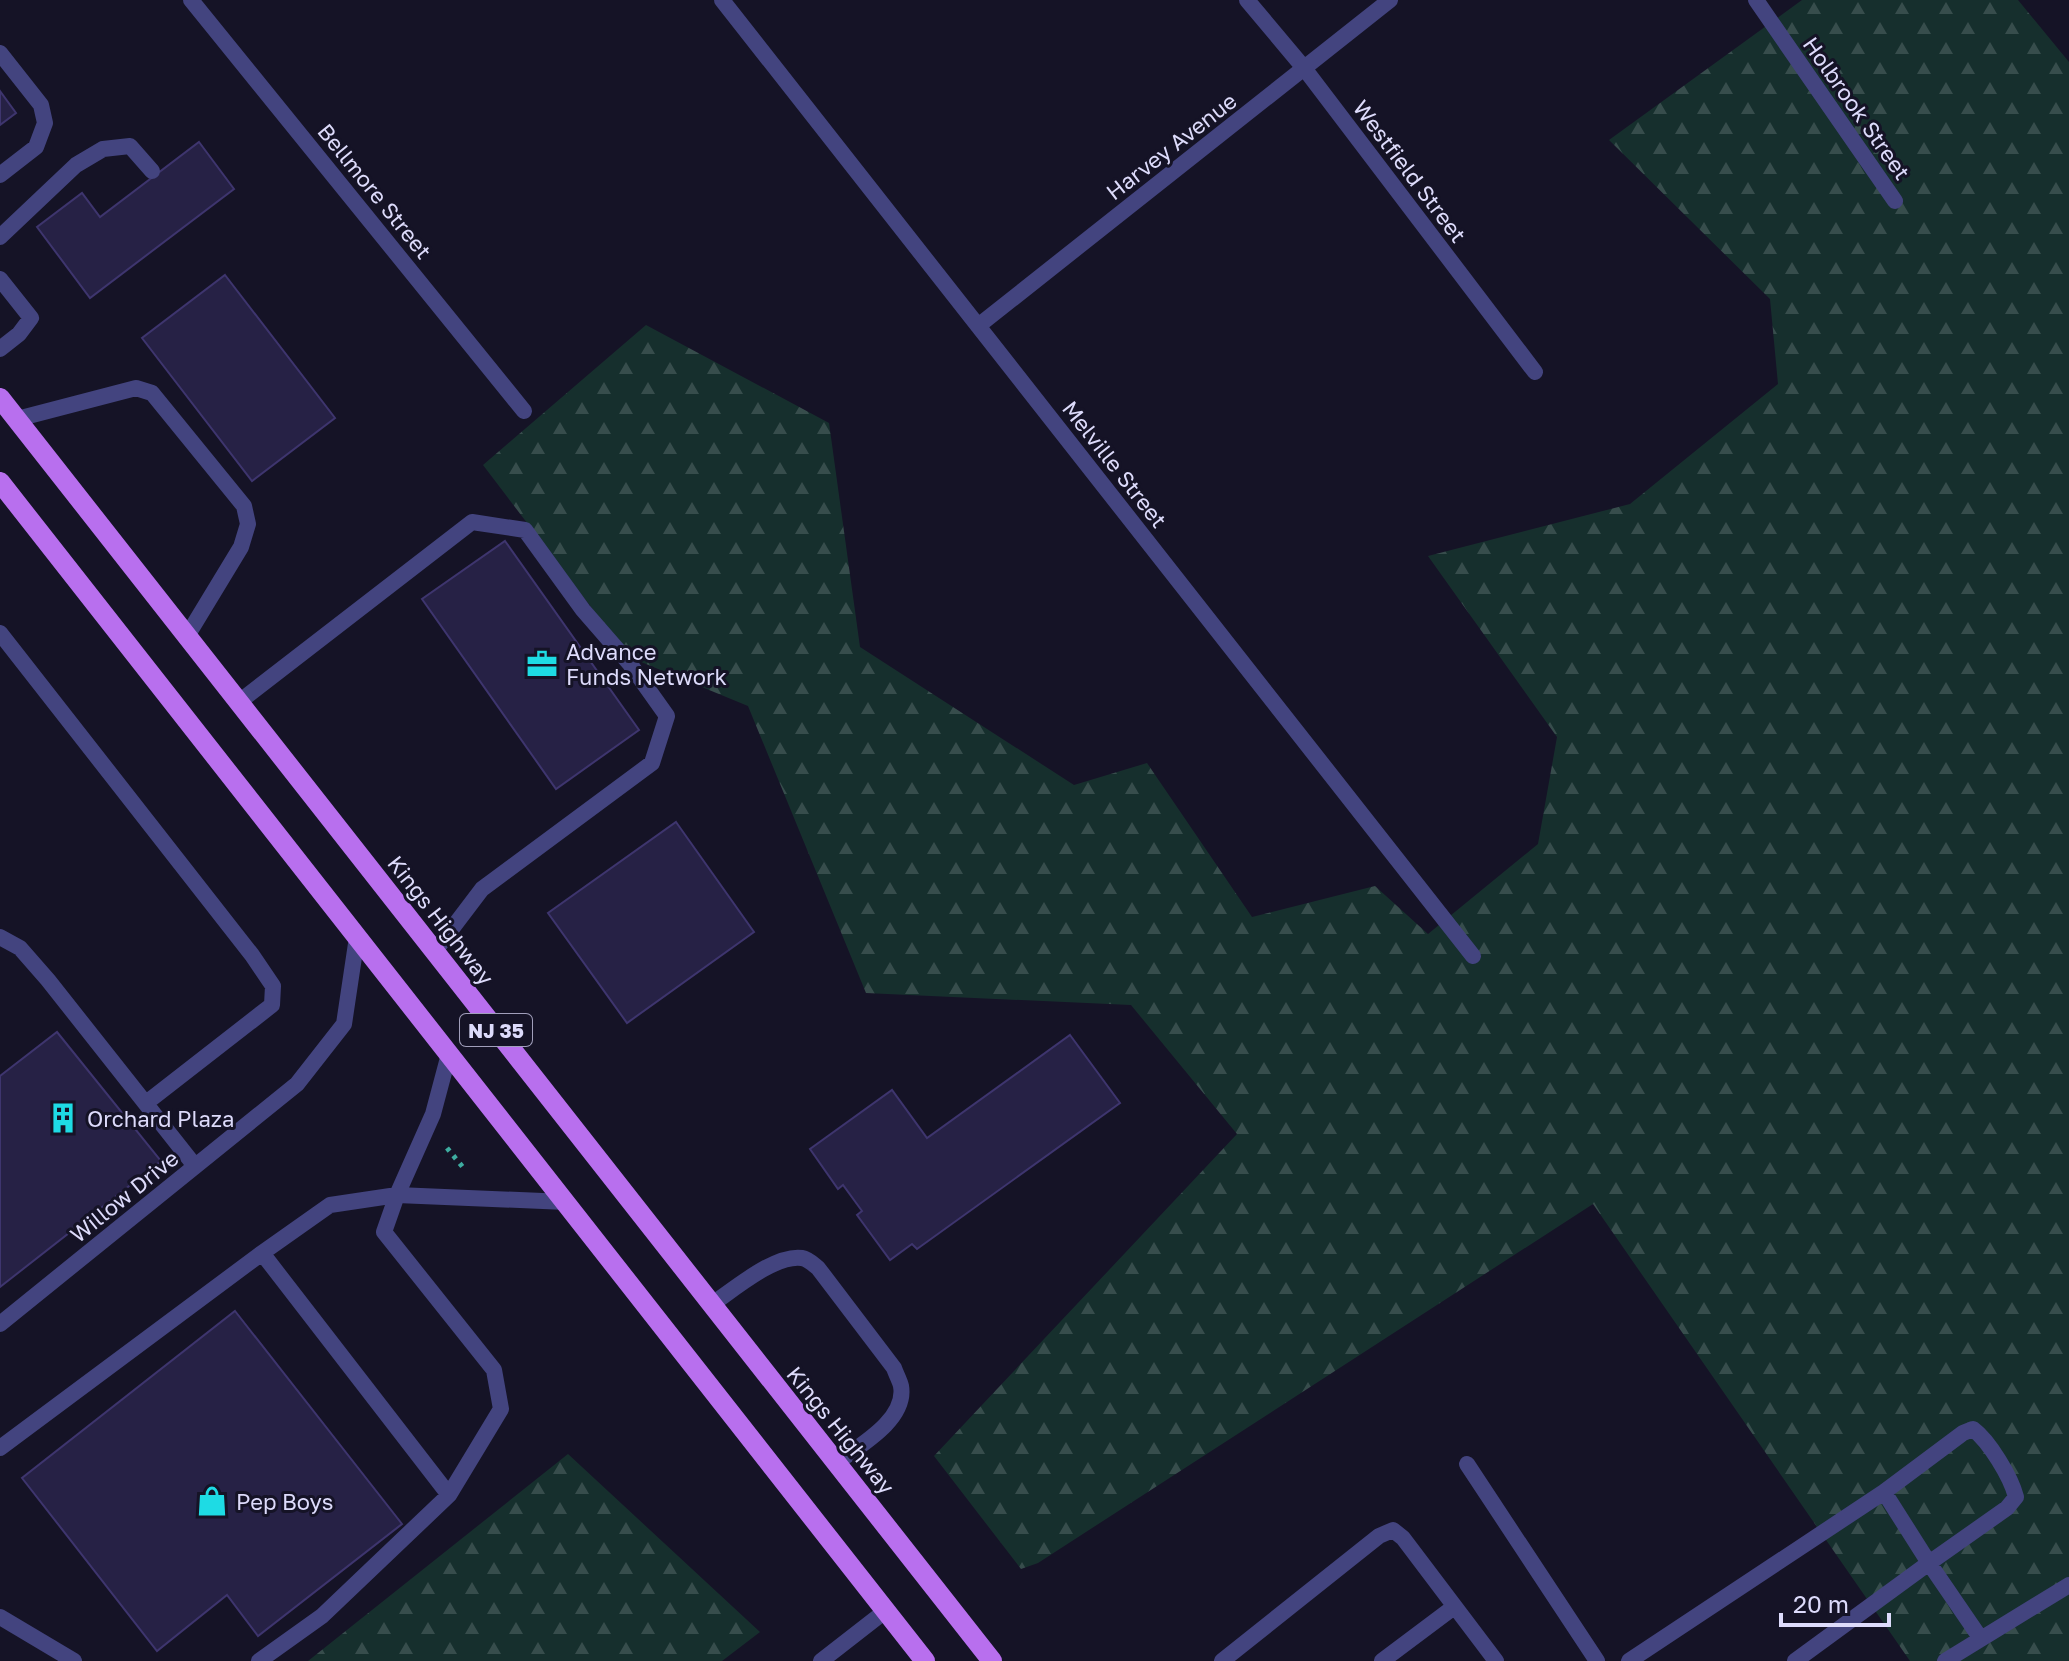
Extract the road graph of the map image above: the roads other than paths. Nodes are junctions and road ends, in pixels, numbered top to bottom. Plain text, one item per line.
1 (191, 0) edge
2 (722, 0) edge
3 (1247, 0) edge
4 (1390, 0) edge
5 (1756, 0) edge
6 (0, 53) edge
7 (1304, 68) junction
8 (152, 171) dead end
9 (0, 175) edge
10 (1895, 201) dead end
11 (0, 237) edge
12 (0, 279) edge
13 (978, 326) junction
14 (0, 349) edge
15 (1535, 372) dead end
16 (0, 398) edge
17 (524, 411) dead end
18 (17, 419) junction
19 (0, 482) edge
20 (0, 633) edge
21 (187, 636) junction
22 (239, 702) junction
23 (0, 937) edge
24 (357, 937) junction
25 (435, 951) junction
26 (1473, 956) dead end
27 (449, 1054) junction
28 (146, 1103) junction
29 (195, 1166) junction
30 (397, 1195) junction
31 (566, 1202) junction
32 (262, 1253) junction
33 (711, 1305) junction
34 (0, 1324) edge
35 (0, 1448) edge
36 (836, 1463) junction
37 (1467, 1464) dead end
38 (1884, 1492) junction
39 (449, 1495) junction
40 (1929, 1563) junction
41 (2069, 1585) edge
42 (1454, 1607) junction
43 (884, 1612) junction
44 (0, 1617) edge
45 (1981, 1639) junction
46 (74, 1661) edge
47 (259, 1661) edge
48 (821, 1661) edge
49 (925, 1661) edge
50 (992, 1661) edge
51 (1222, 1661) edge
52 (1382, 1661) edge
53 (1496, 1661) edge
54 (1597, 1661) edge
55 (1629, 1661) edge
56 (1795, 1661) edge
57 (1945, 1661) edge

1 - 17 street, Bellmore Street
2 - 13 street, Melville Street
3 - 7 street, Westfield Street
4 - 7 street, Harvey Avenue
5 - 10 street, Holbrook Street
6 - 9 street
7 - 13 street, Harvey Avenue
7 - 15 street, Westfield Street
8 - 11 street
12 - 14 street
13 - 26 street, Melville Street
16 - 18 main road, Kings Highway / NJ 35
18 - 21 main road, Kings Highway / NJ 35
18 - 21 street
19 - 24 main road, NJ 35
20 - 28 street
21 - 22 main road, Kings Highway / NJ 35
22 - 25 main road, Kings Highway / NJ 35
22 - 25 street
23 - 28 street
24 - 27 main road, NJ 35
24 - 29 street, Willow Drive
25 - 33 main road, Kings Highway / NJ 35
27 - 30 street
27 - 31 main road, NJ 35
28 - 29 street
29 - 34 street, Willow Drive
30 - 31 street
30 - 32 street
30 - 39 street
31 - 43 main road, NJ 35
32 - 35 street
32 - 39 street
33 - 36 main road, Kings Highway / NJ 35
33 - 36 street
36 - 50 main road, Kings Highway / NJ 35
37 - 54 street
38 - 40 street
38 - 40 street
38 - 55 street
39 - 47 street
40 - 45 street
40 - 56 street
41 - 45 street
42 - 51 street
42 - 52 street
42 - 53 street
43 - 48 street
43 - 49 main road, NJ 35
44 - 46 street
45 - 57 street

